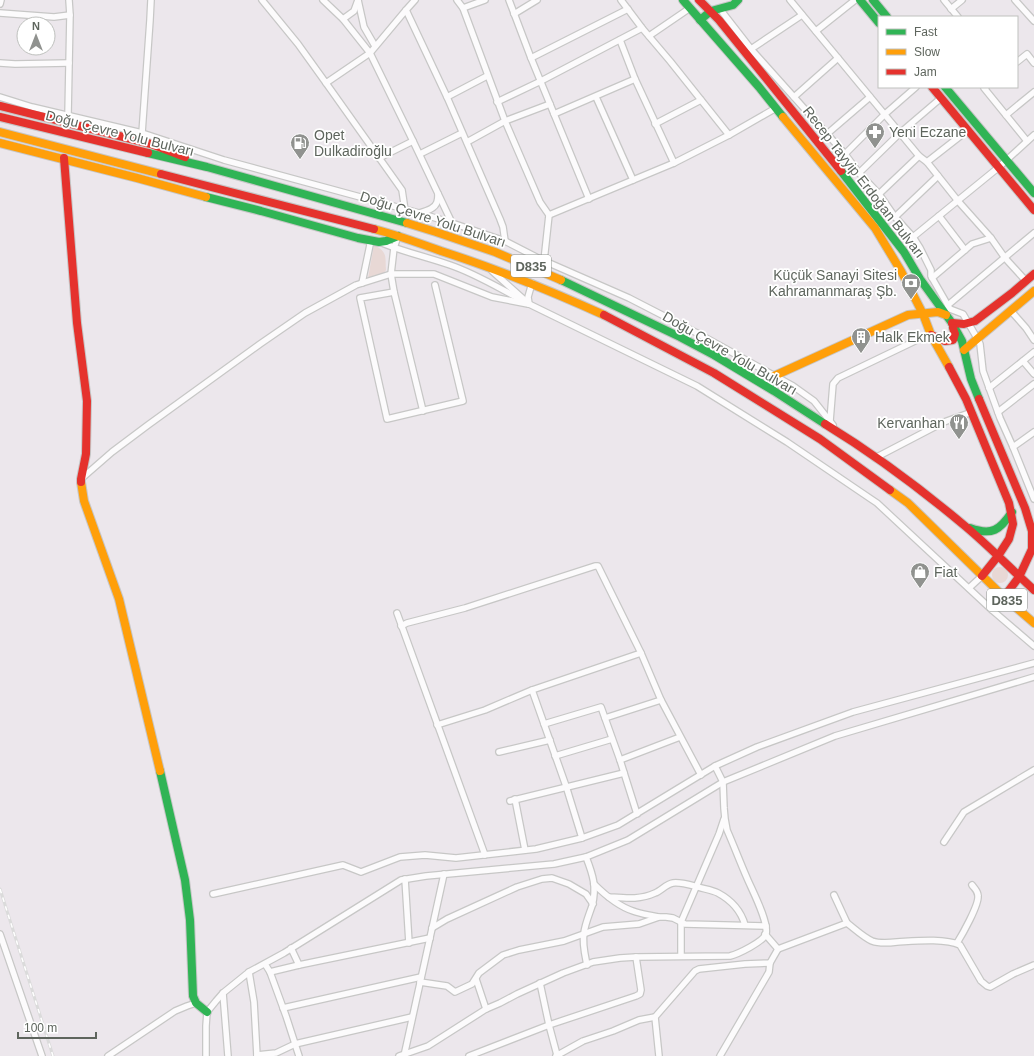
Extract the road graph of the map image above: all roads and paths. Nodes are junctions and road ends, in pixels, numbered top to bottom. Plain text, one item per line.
1 (1, 0) edge
2 (69, 0) edge
3 (150, 0) edge
4 (264, 0) edge
5 (324, 0) edge
6 (358, 0) edge
7 (415, 0) edge
8 (457, 0) edge
9 (485, 0) edge
10 (509, 0) edge
11 (537, 0) edge
12 (621, 0) edge
13 (683, 0) edge
14 (699, 0) edge
15 (790, 0) edge
16 (856, 0) edge
17 (860, 0) edge
18 (874, 0) edge
19 (944, 0) edge
20 (962, 0) edge
21 (1016, 0) edge
22 (735, 2) edge
23 (0, 4) edge
24 (463, 8) junction
25 (690, 8) junction
26 (628, 9) junction
27 (951, 9) junction
28 (406, 10) junction
29 (711, 11) junction
30 (0, 12) edge
31 (514, 14) junction
32 (70, 15) junction
33 (802, 15) junction
34 (886, 16) edge
35 (957, 16) edge
36 (721, 17) junction
37 (343, 19) junction
38 (700, 20) junction
39 (1034, 21) edge
40 (878, 22) edge
41 (642, 28) junction
42 (816, 31) junction
43 (712, 32) junction
44 (649, 36) junction
45 (620, 40) junction
46 (375, 46) junction
47 (751, 49) junction
48 (370, 53) junction
49 (531, 58) junction
50 (838, 58) junction
51 (1018, 61) edge
52 (0, 63) edge
53 (69, 63) junction
54 (1034, 63) edge
55 (488, 76) junction
56 (635, 79) junction
57 (541, 81) junction
58 (326, 83) junction
59 (915, 88) edge
60 (933, 88) edge
61 (946, 88) edge
62 (984, 88) edge
63 (1034, 92) edge
64 (0, 97) edge
65 (447, 97) junction
66 (596, 97) junction
67 (794, 97) junction
68 (870, 97) junction
69 (941, 98) junction
70 (701, 100) junction
71 (497, 102) junction
72 (550, 104) junction
73 (0, 106) edge
74 (776, 108) junction
75 (554, 114) junction
76 (885, 114) junction
77 (68, 115) junction
78 (1006, 115) junction
79 (0, 117) edge
80 (505, 121) junction
81 (655, 124) junction
82 (968, 130) junction
83 (0, 132) edge
84 (142, 133) junction
85 (462, 133) junction
86 (900, 133) junction
87 (827, 134) junction
88 (729, 135) junction
89 (1034, 135) edge
90 (413, 140) junction
91 (1027, 141) junction
92 (467, 142) junction
93 (0, 143) edge
94 (151, 144) junction
95 (420, 154) junction
96 (845, 154) junction
97 (919, 156) junction
98 (64, 158) junction
99 (379, 158) junction
100 (224, 160) junction
101 (1007, 160) junction
102 (927, 162) junction
103 (674, 163) junction
104 (207, 167) junction
105 (999, 167) junction
106 (859, 173) junction
107 (938, 176) junction
108 (633, 180) junction
109 (1034, 193) edge
110 (438, 194) junction
111 (879, 194) junction
112 (589, 199) junction
113 (958, 201) junction
114 (405, 210) junction
115 (1034, 210) edge
116 (418, 213) junction
117 (549, 215) junction
118 (939, 216) junction
119 (895, 218) junction
120 (452, 223) junction
121 (1034, 233) edge
122 (398, 236) junction
123 (912, 237) junction
124 (991, 238) junction
125 (375, 241) junction
126 (505, 241) junction
127 (394, 248) junction
128 (966, 250) junction
129 (1005, 258) junction
130 (544, 261) junction
131 (484, 265) junction
132 (391, 274) junction
133 (1034, 274) edge
134 (932, 278) junction
135 (1026, 281) junction
136 (362, 284) junction
137 (532, 284) junction
138 (435, 285) dead end
139 (1034, 291) edge
140 (394, 292) junction
141 (529, 304) junction
142 (948, 305) junction
143 (1010, 311) junction
144 (923, 314) junction
145 (946, 315) junction
146 (952, 323) junction
147 (968, 324) junction
148 (931, 335) junction
149 (977, 338) junction
150 (917, 340) dead end
151 (1034, 340) edge
152 (964, 350) junction
153 (1034, 352) edge
154 (1023, 361) junction
155 (1034, 374) edge
156 (774, 376) junction
157 (1034, 384) edge
158 (989, 388) junction
159 (423, 411) junction
160 (972, 412) junction
161 (998, 412) junction
162 (830, 420) junction
163 (1034, 432) edge
164 (840, 433) junction
165 (1013, 446) junction
166 (875, 458) junction
167 (81, 479) junction
168 (1034, 499) edge
169 (1012, 512) junction
170 (966, 527) junction
171 (1033, 534) edge
172 (998, 556) junction
173 (982, 576) junction
174 (1019, 576) junction
175 (968, 588) junction
176 (1034, 590) edge
177 (1004, 597) junction
178 (992, 610) junction
179 (397, 613) dead end
180 (1034, 623) edge
181 (401, 626) junction
182 (1034, 646) edge
183 (641, 653) junction
184 (1034, 663) edge
185 (1034, 677) edge
186 (532, 690) junction
187 (661, 700) junction
188 (604, 718) junction
189 (544, 724) junction
190 (437, 725) junction
191 (680, 737) junction
192 (550, 740) junction
193 (612, 740) junction
194 (500, 752) dead end
195 (556, 756) junction
196 (620, 760) junction
197 (715, 766) junction
198 (1034, 770) edge
199 (624, 773) junction
200 (701, 775) junction
201 (724, 782) junction
202 (566, 786) junction
203 (637, 814) junction
204 (724, 817) junction
205 (582, 838) junction
206 (944, 842) dead end
207 (525, 850) junction
208 (485, 855) junction
209 (586, 857) junction
210 (444, 874) junction
211 (404, 879) junction
212 (594, 884) junction
213 (972, 885) dead end
214 (696, 887) junction
215 (213, 894) dead end
216 (834, 895) dead end
217 (609, 897) junction
218 (592, 904) junction
219 (659, 917) junction
220 (681, 922) junction
221 (847, 923) junction
222 (745, 925) junction
223 (766, 926) junction
224 (432, 928) junction
225 (0, 934) edge
226 (584, 934) junction
227 (766, 934) junction
228 (430, 938) junction
229 (409, 942) junction
230 (957, 944) junction
231 (291, 948) junction
232 (778, 949) junction
233 (682, 956) junction
234 (636, 957) junction
235 (770, 962) junction
236 (265, 964) junction
237 (586, 964) junction
238 (299, 965) junction
239 (1034, 966) edge
240 (249, 972) junction
241 (270, 972) junction
242 (476, 978) junction
243 (420, 980) junction
244 (540, 983) junction
245 (223, 993) junction
246 (196, 1003) junction
247 (283, 1008) junction
248 (486, 1009) junction
249 (207, 1012) junction
250 (412, 1017) junction
251 (655, 1017) junction
252 (549, 1025) junction
253 (295, 1044) junction
254 (485, 1053) edge
255 (42, 1056) edge
256 (108, 1056) edge
257 (206, 1056) edge
258 (228, 1056) edge
259 (257, 1056) edge
260 (299, 1056) edge
261 (402, 1056) edge
262 (469, 1056) edge
263 (557, 1056) edge
264 (659, 1056) edge
265 (720, 1056) edge

1 - 23 street
2 - 32 street
3 - 84 street
4 - 58 street
5 - 37 street
6 - 37 street
6 - 46 street
7 - 28 street
8 - 24 street
9 - 24 street
10 - 31 street
11 - 31 street
12 - 26 street
13 - 25 main road, Recep Tayyip Erdoğan Bulvarı
14 - 29 main road, Recep Tayyip Erdoğan Bulvarı
15 - 33 street
16 - 42 street
17 - 40 main road
18 - 34 main road
19 - 27 street
20 - 27 street
21 - 39 street
22 - 29 main road
22 - 36 main road
24 - 55 street
25 - 38 main road, Recep Tayyip Erdoğan Bulvarı
25 - 44 street
26 - 41 street
26 - 49 street
27 - 35 street
28 - 46 street
28 - 65 street
29 - 36 main road, Recep Tayyip Erdoğan Bulvarı
29 - 38 main road
30 - 32 street
31 - 49 street
32 - 53 street
33 - 42 street
33 - 47 street
36 - 43 main road
36 - 47 street
36 - 145 main road, Recep Tayyip Erdoğan Bulvarı
37 - 48 street
38 - 43 main road, Recep Tayyip Erdoğan Bulvarı
41 - 44 street
41 - 45 street
42 - 50 street
43 - 74 main road, Recep Tayyip Erdoğan Bulvarı
44 - 70 street
45 - 56 street
45 - 57 street
46 - 48 street
47 - 67 street
48 - 58 street
48 - 90 street
49 - 57 street
50 - 67 street
50 - 68 street
51 - 54 street
52 - 53 street
53 - 77 street
55 - 65 street
55 - 71 street
56 - 66 street
56 - 81 street
57 - 71 street
57 - 72 street
58 - 99 street
59 - 76 street
60 - 69 main road
61 - 101 main road
62 - 78 street
63 - 78 street
64 - 77 street
65 - 85 street
66 - 75 street
66 - 108 street
67 - 87 street
68 - 76 street
68 - 87 street
69 - 82 main road
69 - 86 street
70 - 81 street
70 - 88 street
71 - 80 street
72 - 75 street
72 - 80 street
73 - 94 main road
74 - 88 street
74 - 144 main road, Recep Tayyip Erdoğan Bulvarı
75 - 112 street
76 - 86 street
76 - 96 street
77 - 84 street
78 - 91 street
79 - 104 main road, Doğu Çevre Yolu Bulvarı / D835
80 - 92 street
80 - 117 street
81 - 103 street
82 - 102 street
82 - 105 main road
83 - 122 main road, Doğu Çevre Yolu Bulvarı / D835
84 - 100 street
85 - 92 street
85 - 95 street
86 - 97 street
86 - 106 street
87 - 96 street
88 - 103 street
89 - 91 street
90 - 95 street
90 - 99 street
91 - 101 street
92 - 126 street
93 - 98 main road
94 - 100 street
94 - 104 main road
95 - 110 street
96 - 106 street
97 - 102 street
97 - 111 street
98 - 125 main road
98 - 167 main road
99 - 114 street
100 - 114 street
101 - 105 street
101 - 109 main road
102 - 107 street
103 - 108 street
104 - 164 main road, Doğu Çevre Yolu Bulvarı / D835
105 - 113 street
105 - 115 main road
106 - 111 street
107 - 113 street
107 - 119 street
108 - 112 street
110 - 116 street
110 - 120 street
111 - 119 street
112 - 117 street
113 - 118 street
113 - 124 street
114 - 116 street
116 - 120 street
117 - 130 street
118 - 123 street
118 - 128 street
119 - 123 street
120 - 126 street
121 - 129 street
122 - 125 main road
122 - 127 street
122 - 131 main road, Doğu Çevre Yolu Bulvarı / D835
123 - 134 street
124 - 128 street
124 - 129 street
125 - 127 street
125 - 136 street
126 - 130 street
127 - 132 street
127 - 141 street
128 - 134 street
129 - 135 street
129 - 142 street
130 - 156 street
131 - 137 main road, Doğu Çevre Yolu Bulvarı / D835
131 - 141 street, Doğu Çevre Yolu Bulvarı
132 - 136 street
132 - 140 street
132 - 141 street
133 - 135 main road
134 - 142 street
135 - 147 main road
136 - 167 street
137 - 141 street
137 - 173 main road, Doğu Çevre Yolu Bulvarı / D835
138 - 159 street
139 - 143 main road
140 - 159 street
140 - 159 street
141 - 175 street, Doğu Çevre Yolu Bulvarı
142 - 147 street
143 - 149 main road
143 - 151 street
144 - 145 main road
144 - 148 main road, Recep Tayyip Erdoğan Bulvarı
144 - 156 main road
145 - 146 main road, Recep Tayyip Erdoğan Bulvarı
146 - 147 main road
146 - 148 main road
146 - 152 main road, Recep Tayyip Erdoğan Bulvarı
147 - 149 street
148 - 160 main road, Recep Tayyip Erdoğan Bulvarı
149 - 152 main road
149 - 158 street
150 - 162 street
152 - 171 main road, Recep Tayyip Erdoğan Bulvarı
153 - 154 street
154 - 155 street
154 - 158 street
156 - 162 street
157 - 161 street
158 - 161 street
160 - 166 street
160 - 169 main road, Recep Tayyip Erdoğan Bulvarı
161 - 165 street
162 - 164 street
163 - 165 street
164 - 166 main road, Doğu Çevre Yolu Bulvarı / D835
165 - 168 street
166 - 170 main road, Doğu Çevre Yolu Bulvarı / D835
167 - 246 main road
169 - 170 main road
169 - 172 main road, Recep Tayyip Erdoğan Bulvarı
170 - 172 main road, Doğu Çevre Yolu Bulvarı / D835
171 - 174 main road, Recep Tayyip Erdoğan Bulvarı
172 - 173 main road, Recep Tayyip Erdoğan Bulvarı
172 - 174 main road, D835
173 - 175 street, Recep Tayyip Erdoğan Bulvarı
173 - 177 main road, D835
174 - 176 main road, D835
174 - 177 main road, Recep Tayyip Erdoğan Bulvarı
175 - 178 street
177 - 178 street, Recep Tayyip Erdoğan Bulvarı
177 - 180 main road, D835
178 - 182 street
179 - 181 street
181 - 183 street
181 - 190 street
183 - 186 street
183 - 187 street
184 - 197 street
185 - 201 street
186 - 189 street
186 - 190 street
187 - 188 street
187 - 191 street
188 - 189 street
188 - 193 street
189 - 192 street
190 - 208 street
191 - 196 street
191 - 200 street
192 - 194 street
192 - 195 street
193 - 195 street
193 - 196 street
195 - 202 street
196 - 199 street
197 - 200 street
197 - 201 street
198 - 206 street
199 - 202 street
199 - 203 street
200 - 203 street
201 - 204 street
201 - 209 street
202 - 205 street
202 - 207 street
203 - 205 street
204 - 214 street
204 - 223 street
205 - 207 street
207 - 208 street
208 - 215 street
209 - 210 street
209 - 212 street
210 - 211 street
210 - 224 street
211 - 229 street
211 - 231 street
212 - 217 street
212 - 218 street
213 - 230 street
214 - 217 street
214 - 220 street
214 - 222 street
216 - 221 street
217 - 219 street
218 - 224 street
218 - 226 street
219 - 220 street
219 - 226 street
220 - 222 street
220 - 233 street
221 - 230 street
221 - 232 street
222 - 223 street
223 - 227 street
224 - 228 street
225 - 255 street
226 - 237 street
226 - 242 street
227 - 232 street
227 - 233 street
228 - 229 street
228 - 243 street
229 - 238 street
230 - 239 street
231 - 236 street
231 - 238 street
232 - 235 street
233 - 234 street
234 - 237 street
234 - 252 street
235 - 251 street
235 - 265 street
236 - 240 street
236 - 241 street
237 - 244 street
238 - 241 street
240 - 245 street
240 - 259 street
241 - 247 street
242 - 243 street
242 - 248 street
243 - 247 street
243 - 250 street
244 - 248 street
244 - 252 street
245 - 249 street
245 - 258 street
246 - 249 main road
246 - 256 street
247 - 253 street
248 - 261 street
249 - 257 street
250 - 253 street
250 - 261 street
251 - 263 street
251 - 264 street
252 - 254 street
252 - 263 street
253 - 259 street
253 - 260 street
254 - 262 street

